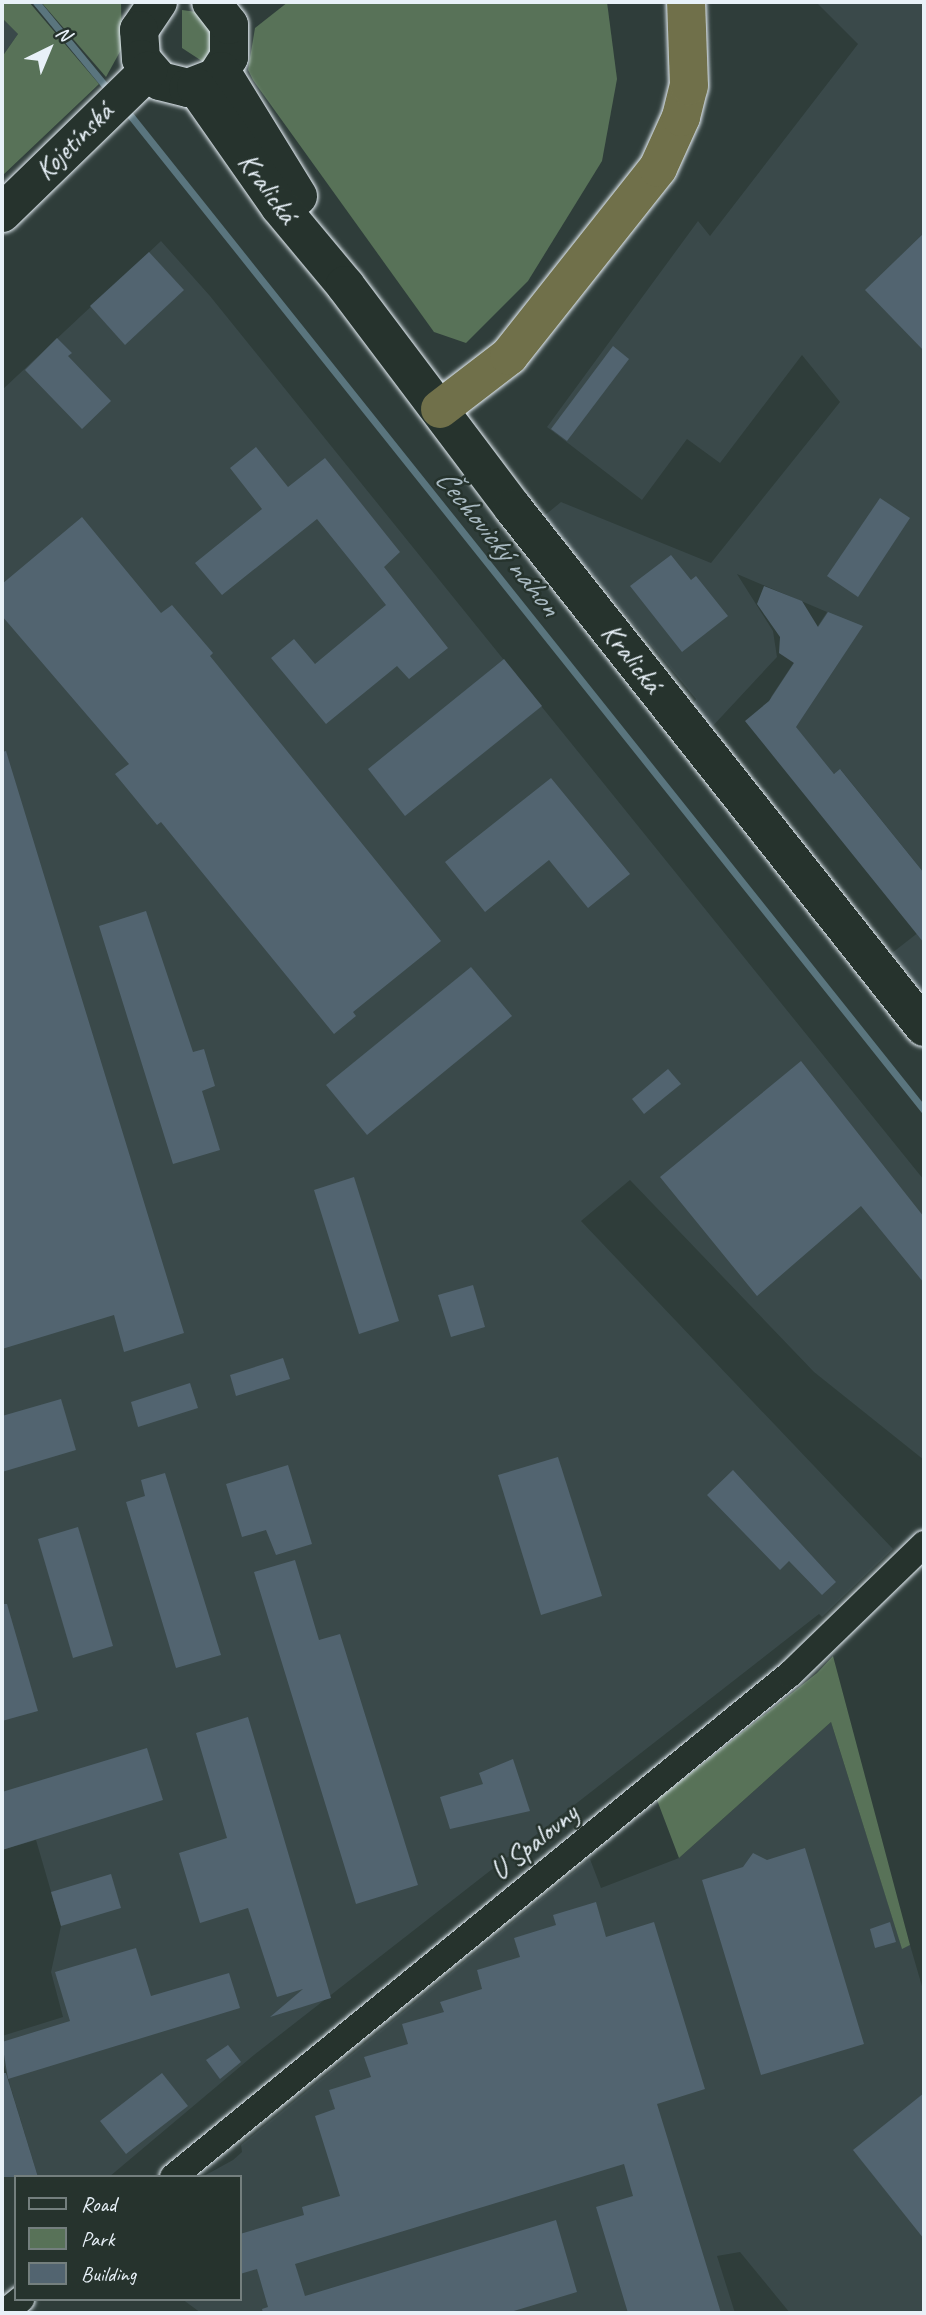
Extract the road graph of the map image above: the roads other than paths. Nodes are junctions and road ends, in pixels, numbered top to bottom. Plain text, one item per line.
1 (686, 2) edge
2 (151, 5) edge
3 (221, 5) edge
4 (143, 75) junction
5 (209, 79) junction
6 (2, 213) edge
7 (440, 409) junction
8 (924, 1027) edge
9 (924, 1544) edge
10 (175, 2175) edge
11 (19, 2301) edge
12 (4, 2313) edge

1 - 7 highway
2 - 4 main road
3 - 5 main road
4 - 5 main road
4 - 6 main road, Kojetínská
5 - 7 main road, Kralická
7 - 8 main road, Kralická
9 - 10 street, U Spalovny
11 - 12 street

